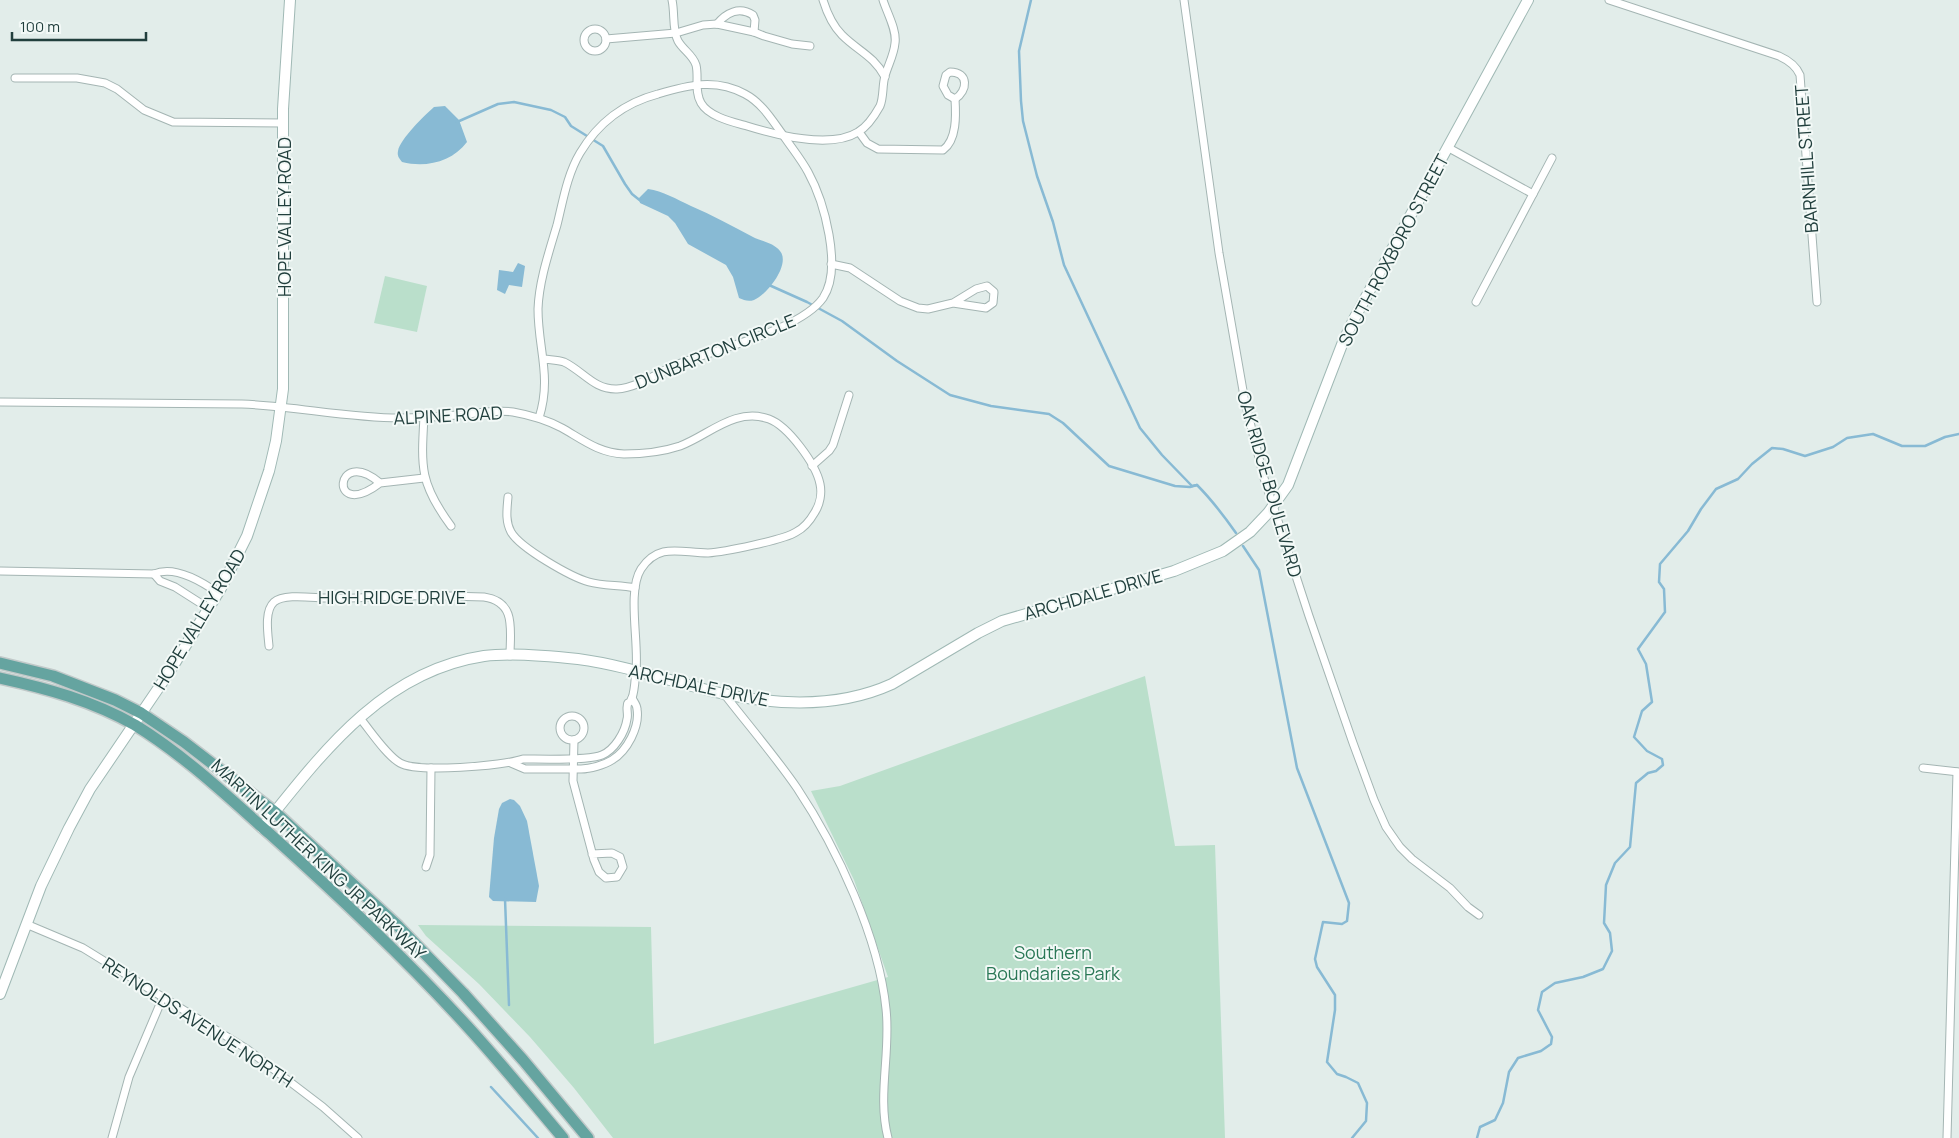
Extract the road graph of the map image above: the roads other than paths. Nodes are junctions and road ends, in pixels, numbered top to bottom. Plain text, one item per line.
1 (290, 0) edge
2 (672, 0) edge
3 (823, 0) edge
4 (883, 0) edge
5 (1184, 0) edge
6 (1528, 0) edge
7 (1610, 0) edge
8 (717, 24) junction
9 (754, 32) junction
10 (676, 33) junction
11 (606, 39) dead end
12 (810, 46) dead end
13 (884, 77) junction
14 (16, 78) dead end
15 (697, 84) junction
16 (955, 100) dead end
17 (283, 123) junction
18 (858, 132) junction
19 (783, 134) junction
20 (1448, 147) junction
21 (1552, 158) dead end
22 (1533, 194) junction
23 (831, 264) junction
24 (1476, 302) dead end
25 (1817, 302) dead end
26 (953, 303) junction
27 (544, 359) junction
28 (850, 395) dead end
29 (0, 402) edge
30 (282, 406) junction
31 (424, 417) junction
32 (540, 418) junction
33 (812, 466) junction
34 (424, 478) junction
35 (380, 483) junction
36 (508, 498) dead end
37 (1274, 506) junction
38 (451, 526) dead end
39 (0, 571) edge
40 (154, 574) junction
41 (635, 588) junction
42 (218, 593) junction
43 (208, 608) junction
44 (269, 646) dead end
45 (510, 656) junction
46 (0, 664) edge
47 (636, 672) junction
48 (0, 678) edge
49 (726, 694) junction
50 (632, 698) junction
51 (141, 713) junction
52 (359, 717) junction
53 (134, 725) junction
54 (574, 740) dead end
55 (573, 758) junction
56 (511, 763) junction
57 (431, 768) junction
58 (1922, 768) dead end
59 (573, 769) junction
60 (1958, 772) edge
61 (275, 812) junction
62 (262, 828) junction
63 (592, 854) junction
64 (426, 867) dead end
65 (1480, 915) dead end
66 (26, 924) junction
67 (0, 994) edge
68 (163, 997) junction
69 (112, 1138) edge
70 (358, 1138) edge
71 (563, 1138) edge
72 (588, 1138) edge
73 (888, 1138) edge
74 (1947, 1138) edge

1 - 17 street, HOPE VALLEY ROAD
2 - 10 street
3 - 13 street
4 - 13 street
5 - 37 street, OAK RIDGE BOULEVARD
6 - 20 street, SOUTH ROXBORO STREET
7 - 25 street, BARNHILL STREET
8 - 9 street
8 - 9 street
8 - 10 street
9 - 12 street
10 - 11 street
10 - 15 street
13 - 18 street
14 - 17 street
15 - 19 street, DUNBARTON CIRCLE
15 - 19 street
15 - 27 street, DUNBARTON CIRCLE
16 - 18 street
17 - 30 street, HOPE VALLEY ROAD
18 - 19 street
19 - 23 street, DUNBARTON CIRCLE
20 - 22 street
20 - 37 street, SOUTH ROXBORO STREET
21 - 22 street
22 - 24 street
23 - 26 street
23 - 27 street, DUNBARTON CIRCLE
26 - 26 street
27 - 32 street, DUNBARTON CIRCLE
28 - 33 street
29 - 30 street, ALPINE ROAD
30 - 31 street, ALPINE ROAD
30 - 42 street, HOPE VALLEY ROAD
31 - 32 street, ALPINE ROAD
31 - 34 street
32 - 33 street, ALPINE ROAD
33 - 41 street, ALPINE ROAD
34 - 35 street
34 - 38 street
35 - 35 street
36 - 41 street
37 - 49 street, ARCHDALE DRIVE
37 - 65 street, OAK RIDGE BOULEVARD
39 - 40 street
40 - 42 street
40 - 43 street
41 - 47 street, ALPINE ROAD
42 - 43 street, HOPE VALLEY ROAD
43 - 51 street, HOPE VALLEY ROAD
44 - 45 street, HIGH RIDGE DRIVE
45 - 47 street, ARCHDALE DRIVE
45 - 52 street, ARCHDALE DRIVE
46 - 51 main road, MARTIN LUTHER KING JR PARKWAY
47 - 49 street, ARCHDALE DRIVE
47 - 50 street, ALPINE ROAD
48 - 53 main road, MARTIN LUTHER KING JR PARKWAY
49 - 73 street
50 - 55 street
50 - 59 street
51 - 53 street, HOPE VALLEY ROAD
51 - 61 main road, MARTIN LUTHER KING JR PARKWAY
52 - 57 street
52 - 61 street, ARCHDALE DRIVE
53 - 62 main road, MARTIN LUTHER KING JR PARKWAY
53 - 66 street, HOPE VALLEY ROAD
54 - 55 street
55 - 56 street
55 - 59 street
56 - 57 street
56 - 59 street
57 - 64 street
58 - 60 street
59 - 63 street
60 - 74 street
61 - 62 street, ARCHDALE DRIVE
61 - 72 main road, MARTIN LUTHER KING JR PARKWAY
62 - 71 main road, MARTIN LUTHER KING JR PARKWAY
63 - 63 street
66 - 67 street, HOPE VALLEY ROAD
66 - 68 street, REYNOLDS AVENUE NORTH
68 - 69 street
68 - 70 street, REYNOLDS AVENUE NORTH

